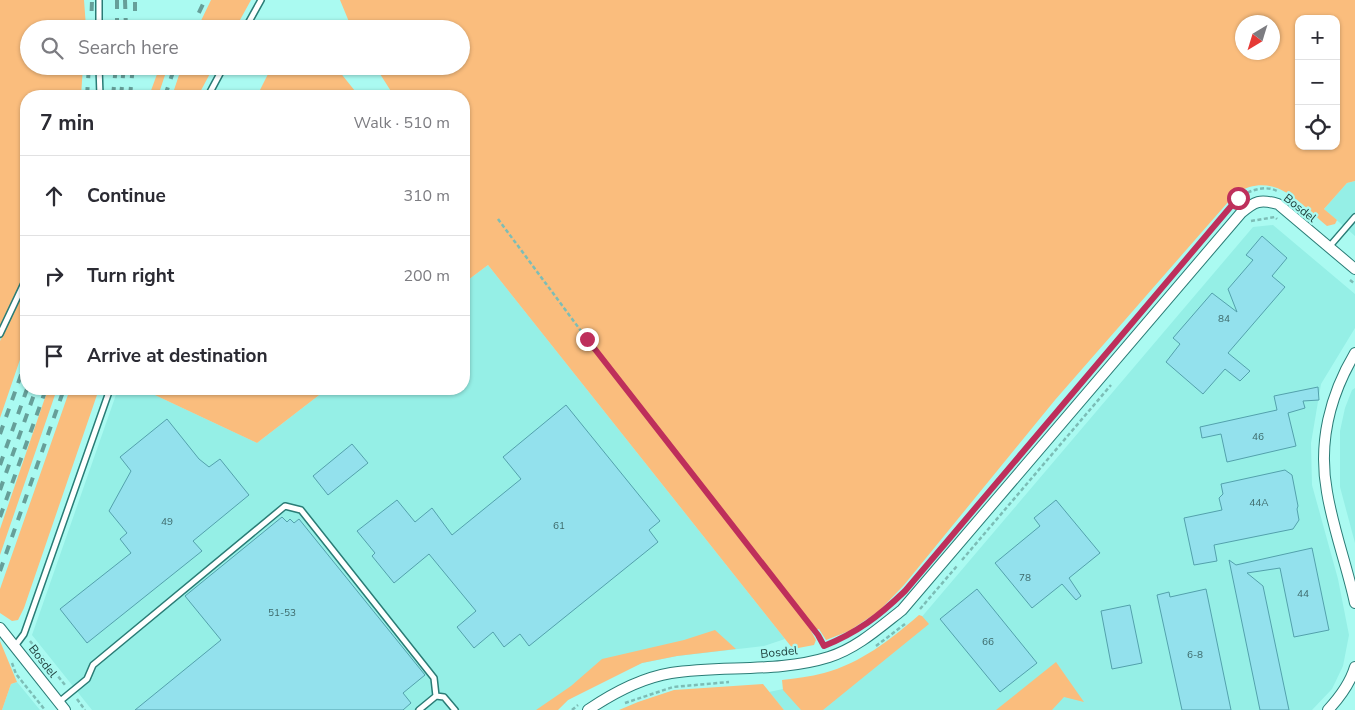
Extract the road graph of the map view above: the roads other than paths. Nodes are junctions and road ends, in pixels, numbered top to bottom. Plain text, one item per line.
1 (99, 0) edge
2 (261, 0) edge
3 (99, 20) edge
4 (250, 20) edge
5 (99, 75) edge
6 (219, 75) edge
7 (100, 90) edge
8 (211, 90) edge
9 (1355, 216) edge
10 (1329, 247) junction
11 (1355, 269) edge
12 (20, 292) edge
13 (0, 334) edge
14 (1355, 354) edge
15 (108, 395) edge
16 (1355, 603) edge
17 (0, 628) edge
18 (15, 646) junction
19 (1355, 667) edge
20 (436, 696) junction
21 (62, 706) edge
22 (419, 710) edge
23 (455, 710) edge
24 (588, 710) edge
25 (1328, 710) edge

1 - 3 lane
2 - 4 lane
5 - 7 lane
6 - 8 lane
9 - 10 lane
10 - 11 street, Bosdel
10 - 24 street, Bosdel
12 - 13 lane
14 - 16 street
15 - 18 lane
17 - 18 street, Bosdel
18 - 21 street, Bosdel
19 - 25 street
20 - 21 lane
20 - 22 lane
20 - 23 lane

